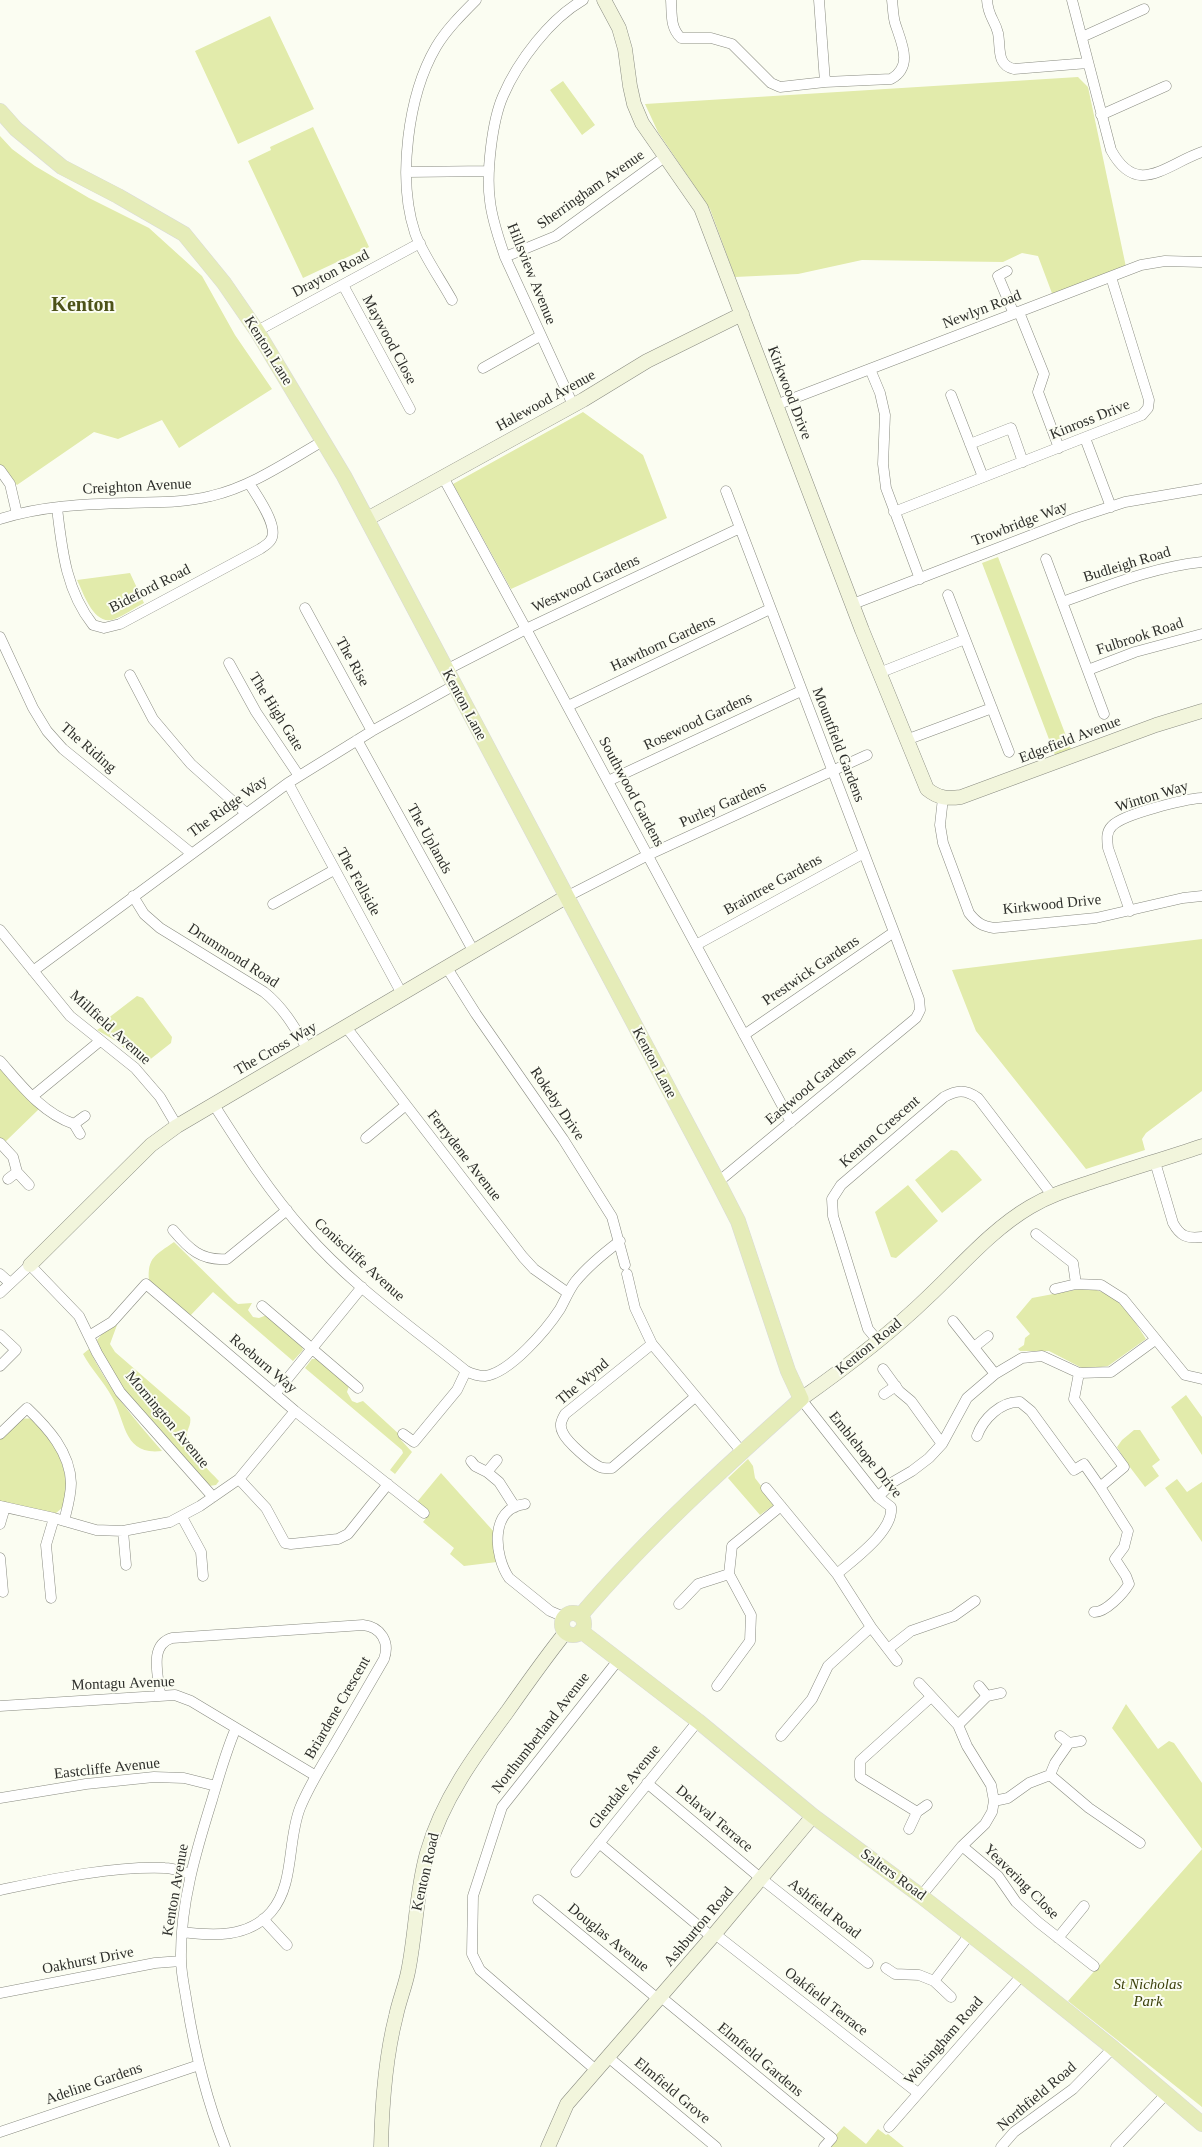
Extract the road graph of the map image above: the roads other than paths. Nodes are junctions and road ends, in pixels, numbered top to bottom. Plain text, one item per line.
1 (476, 0) edge
2 (583, 0) edge
3 (604, 0) edge
4 (671, 0) edge
5 (819, 0) edge
6 (892, 0) edge
7 (987, 0) edge
8 (1072, 0) edge
9 (569, 3) edge
10 (1144, 9) dead end
11 (1082, 37) junction
12 (1088, 63) junction
13 (825, 82) junction
14 (1166, 86) dead end
15 (0, 111) edge
16 (1102, 114) junction
17 (1202, 152) edge
18 (666, 156) junction
19 (489, 171) junction
20 (407, 172) junction
21 (420, 243) junction
22 (505, 256) junction
23 (1202, 262) edge
24 (1007, 271) dead end
25 (1111, 277) junction
26 (343, 285) junction
27 (452, 300) dead end
28 (1016, 313) junction
29 (742, 314) junction
30 (257, 331) junction
31 (540, 336) junction
32 (483, 368) dead end
33 (870, 369) junction
34 (951, 395) dead end
35 (573, 405) junction
36 (776, 405) junction
37 (410, 409) dead end
38 (1084, 438) junction
39 (323, 441) junction
40 (970, 444) junction
41 (1059, 448) junction
42 (1023, 462) junction
43 (0, 470) edge
44 (443, 477) junction
45 (982, 477) junction
46 (249, 482) junction
47 (1202, 489) edge
48 (726, 491) dead end
49 (1111, 507) junction
50 (57, 508) junction
51 (894, 512) junction
52 (16, 514) junction
53 (0, 519) edge
54 (367, 519) junction
55 (740, 528) junction
56 (1046, 559) dead end
57 (1202, 562) edge
58 (920, 579) junction
59 (948, 595) dead end
60 (1062, 602) junction
61 (853, 604) junction
62 (305, 608) dead end
63 (770, 609) junction
64 (526, 629) junction
65 (1202, 634) edge
66 (0, 637) edge
67 (965, 639) junction
68 (229, 663) dead end
69 (446, 670) junction
70 (1088, 670) junction
71 (879, 673) junction
72 (130, 675) dead end
73 (453, 686) junction
74 (801, 690) junction
75 (568, 706) junction
76 (992, 708) junction
77 (1202, 711) edge
78 (1104, 714) dead end
79 (372, 731) junction
80 (357, 740) junction
81 (906, 740) junction
82 (1008, 752) dead end
83 (867, 755) dead end
84 (833, 772) junction
85 (299, 776) junction
86 (608, 781) junction
87 (288, 783) junction
88 (946, 798) junction
89 (1202, 798) edge
90 (246, 813) junction
91 (191, 853) junction
92 (864, 853) junction
93 (648, 855) junction
94 (334, 870) junction
95 (133, 896) junction
96 (1202, 896) edge
97 (566, 897) junction
98 (273, 904) dead end
99 (1130, 911) junction
100 (0, 930) edge
101 (894, 932) junction
102 (696, 945) junction
103 (474, 952) junction
104 (447, 968) junction
105 (33, 971) junction
106 (402, 994) junction
107 (920, 1010) joint
108 (346, 1027) junction
109 (744, 1034) junction
110 (100, 1041) junction
111 (308, 1050) junction
112 (0, 1061) edge
113 (33, 1096) junction
114 (214, 1105) junction
115 (406, 1105) junction
116 (84, 1116) dead end
117 (791, 1122) junction
118 (74, 1124) junction
119 (177, 1126) junction
120 (80, 1134) dead end
121 (366, 1138) dead end
122 (0, 1143) edge
123 (1202, 1146) edge
124 (1155, 1162) junction
125 (17, 1172) junction
126 (8, 1179) dead end
127 (718, 1182) junction
128 (29, 1185) dead end
129 (1052, 1195) junction
130 (287, 1210) junction
131 (173, 1230) dead end
132 (1036, 1234) dead end
133 (1202, 1237) edge
134 (620, 1240) junction
135 (30, 1265) junction
136 (0, 1274) edge
137 (10, 1284) junction
138 (1076, 1284) junction
139 (362, 1286) junction
140 (1055, 1290) dead end
141 (0, 1293) edge
142 (568, 1293) junction
143 (262, 1306) dead end
144 (953, 1320) dead end
145 (0, 1335) edge
146 (88, 1336) junction
147 (988, 1336) dead end
148 (1155, 1340) junction
149 (878, 1341) junction
150 (652, 1344) junction
151 (974, 1347) junction
152 (312, 1348) junction
153 (0, 1366) edge
154 (883, 1369) dead end
155 (466, 1371) junction
156 (1080, 1373) junction
157 (995, 1374) junction
158 (1202, 1379) edge
159 (896, 1386) junction
160 (358, 1388) dead end
161 (275, 1394) junction
162 (884, 1394) dead end
163 (695, 1397) junction
164 (801, 1398) junction
165 (295, 1411) junction
166 (0, 1434) edge
167 (403, 1434) dead end
168 (977, 1436) dead end
169 (942, 1444) junction
170 (742, 1452) junction
171 (497, 1460) dead end
172 (471, 1462) dead end
173 (487, 1472) junction
174 (240, 1479) junction
175 (388, 1484) junction
176 (1100, 1487) junction
177 (766, 1488) dead end
178 (213, 1497) junction
179 (878, 1497) junction
180 (781, 1506) junction
181 (2, 1507) edge
182 (424, 1513) dead end
183 (182, 1517) junction
184 (59, 1520) junction
185 (0, 1524) edge
186 (123, 1531) junction
187 (0, 1558) edge
188 (126, 1565) dead end
189 (729, 1574) junction
190 (837, 1574) junction
191 (203, 1576) dead end
192 (3, 1592) dead end
193 (51, 1598) dead end
194 (975, 1600) dead end
195 (679, 1604) dead end
196 (1094, 1612) dead end
197 (580, 1616) junction
198 (564, 1617) junction
199 (870, 1627) junction
200 (582, 1631) junction
201 (565, 1633) junction
202 (888, 1649) junction
203 (619, 1660) junction
204 (897, 1661) dead end
205 (919, 1683) dead end
206 (717, 1686) dead end
207 (979, 1686) dead end
208 (1001, 1693) dead end
209 (160, 1695) junction
210 (987, 1696) junction
211 (931, 1697) junction
212 (0, 1706) edge
213 (698, 1721) junction
214 (958, 1725) junction
215 (236, 1728) junction
216 (781, 1736) dead end
217 (1060, 1736) dead end
218 (1081, 1741) dead end
219 (1068, 1743) junction
220 (1050, 1775) junction
221 (316, 1776) junction
222 (647, 1783) junction
223 (216, 1786) junction
224 (0, 1798) edge
225 (994, 1801) junction
226 (927, 1805) dead end
227 (917, 1812) junction
228 (813, 1816) junction
229 (909, 1829) dead end
230 (599, 1843) junction
231 (1140, 1843) dead end
232 (962, 1846) junction
233 (576, 1872) dead end
234 (191, 1874) junction
235 (761, 1878) junction
236 (0, 1890) edge
237 (921, 1896) junction
238 (538, 1900) dead end
239 (1084, 1906) dead end
240 (263, 1919) junction
241 (182, 1932) junction
242 (970, 1934) junction
243 (714, 1935) junction
244 (1058, 1938) junction
245 (287, 1944) dead end
246 (181, 1961) junction
247 (868, 1962) dead end
248 (1094, 1966) dead end
249 (886, 1968) dead end
250 (1022, 1975) junction
251 (934, 1981) junction
252 (0, 1993) edge
253 (950, 1997) dead end
254 (660, 1998) junction
255 (1114, 2048) junction
256 (608, 2057) junction
257 (199, 2065) junction
258 (597, 2071) junction
259 (918, 2093) junction
260 (1167, 2093) junction
261 (1202, 2124) edge
262 (889, 2127) dead end
263 (0, 2132) edge
264 (224, 2147) edge
265 (381, 2147) edge
266 (548, 2147) edge
267 (716, 2147) edge
268 (824, 2147) edge
269 (1001, 2147) edge
270 (1116, 2147) edge

1 - 20 street
2 - 9 street, Hillsview Avenue
3 - 18 street, Kirkwood Drive
4 - 13 street
5 - 13 street
6 - 13 street
7 - 12 street
8 - 11 street
9 - 19 street, Hillsview Avenue
10 - 11 street
11 - 12 street
12 - 16 street
14 - 16 street
15 - 30 main road, Kenton Lane
16 - 17 street
18 - 22 street, Sherringham Avenue
18 - 29 street, Kirkwood Drive
19 - 20 street
19 - 22 street, Hillsview Avenue
20 - 21 street
21 - 26 street, Drayton Road
21 - 27 street
22 - 31 street, Hillsview Avenue
23 - 25 street, Newlyn Road
24 - 28 street
25 - 28 street, Newlyn Road
25 - 38 street, Kinross Drive
26 - 30 street, Drayton Road
26 - 37 street, Maywood Close
28 - 33 street, Newlyn Road
28 - 41 street
29 - 35 street, Halewood Avenue
29 - 36 street, Kirkwood Drive
30 - 39 main road, Kenton Lane
31 - 32 street
31 - 35 street, Hillsview Avenue
33 - 36 street, Newlyn Road
33 - 51 street
34 - 40 street
35 - 44 street, Halewood Avenue
36 - 61 street, Kirkwood Drive
38 - 41 street, Kinross Drive
38 - 49 street
39 - 46 street, Creighton Avenue
39 - 54 main road, Kenton Lane
40 - 42 street
40 - 45 street
41 - 42 street, Kinross Drive
42 - 45 street, Kinross Drive
43 - 52 street
44 - 54 street, Halewood Avenue
44 - 64 street, Southwood Gardens
45 - 51 street, Kinross Drive
46 - 50 street, Creighton Avenue
46 - 50 street, Bideford Road
47 - 49 street, Trowbridge Way
48 - 55 street, Mountfield Gardens
49 - 58 street, Trowbridge Way
50 - 52 street, Creighton Avenue
51 - 58 street
52 - 53 street, Creighton Avenue
54 - 69 main road, Kenton Lane
55 - 63 street, Mountfield Gardens
55 - 64 street, Westwood Gardens
56 - 60 street
57 - 60 street, Budleigh Road
58 - 61 street, Trowbridge Way
59 - 67 street
60 - 70 street
61 - 71 street, Kirkwood Drive
62 - 79 street, The Rise
63 - 74 street, Mountfield Gardens
63 - 75 street, Hawthorn Gardens
64 - 69 street, Westwood Gardens
64 - 75 street, Southwood Gardens
65 - 70 street, Fulbrook Road
66 - 91 street, The Riding
67 - 71 street
67 - 76 street
68 - 85 street, The High Gate
69 - 73 main road, Kenton Lane
70 - 78 street
71 - 81 street, Kirkwood Drive
72 - 90 street
73 - 79 street, The Ridge Way
73 - 97 main road, Kenton Lane
74 - 84 street, Mountfield Gardens
74 - 86 street, Rosewood Gardens
75 - 86 street, Southwood Gardens
76 - 81 street
76 - 82 street
77 - 88 street, Edgefield Avenue
79 - 80 street, The Ridge Way
80 - 85 street, The Ridge Way
80 - 103 street, The Uplands
81 - 88 street, Kirkwood Drive
83 - 84 street, Purley Gardens
84 - 92 street, Mountfield Gardens
84 - 93 street, Purley Gardens
85 - 87 street, The Ridge Way
86 - 93 street, Southwood Gardens
87 - 90 street, The Ridge Way
87 - 94 street, The Fellside
88 - 99 street, Kirkwood Drive
89 - 99 street, Winton Way
90 - 91 street, The Ridge Way
91 - 95 street, The Ridge Way
92 - 101 street, Mountfield Gardens
92 - 102 street, Braintree Gardens
93 - 97 street, Purley Gardens
93 - 102 street, Southwood Gardens
94 - 98 street
94 - 106 street, The Fellside
95 - 105 street, The Ridge Way
95 - 111 street, Drummond Road
96 - 99 street, Kirkwood Drive
97 - 103 street, The Cross Way
97 - 127 main road, Kenton Lane
100 - 105 street, Millfield Avenue
101 - 107 street, Mountfield Gardens
101 - 109 street, Prestwick Gardens
102 - 109 street, Southwood Gardens
103 - 104 street, The Cross Way
104 - 106 street, The Cross Way
104 - 134 street, Rokeby Drive
105 - 110 street, Millfield Avenue
106 - 108 street, The Cross Way
107 - 117 street, Eastwood Gardens
108 - 111 street, The Cross Way
108 - 115 street, Ferrydene Avenue
109 - 117 street, Southwood Gardens
110 - 113 street
110 - 119 street, Millfield Avenue
111 - 114 street, The Cross Way
112 - 113 street
113 - 118 street
114 - 119 street, The Cross Way
114 - 130 street, Coniscliffe Avenue
115 - 121 street
115 - 142 street, Ferrydene Avenue
116 - 118 street
117 - 127 street, Eastwood Gardens
118 - 120 street
119 - 135 street, The Cross Way
122 - 125 street
123 - 124 street, Kenton Road
124 - 129 street, Kenton Road
124 - 133 street
125 - 126 street
125 - 128 street
127 - 164 main road, Kenton Lane
129 - 149 street, Kenton Road
129 - 149 street, Kenton Crescent
130 - 131 street
130 - 139 street, Coniscliffe Avenue
132 - 138 street
134 - 142 street
134 - 150 street, Rokeby Drive
135 - 137 street
135 - 146 street, Mornington Avenue
136 - 137 street
137 - 141 street
138 - 140 street
138 - 148 street
139 - 152 street
139 - 155 street, Coniscliffe Avenue
142 - 155 street
143 - 152 street
144 - 151 street
145 - 153 street
146 - 161 street, Roeburn Way
146 - 178 street, Mornington Avenue
147 - 151 street
148 - 156 street
148 - 158 street
149 - 164 street, Kenton Road
150 - 163 street, Rokeby Drive
150 - 163 street, The Wynd
151 - 157 street
152 - 160 street
152 - 161 street
154 - 159 street
155 - 167 street
156 - 157 street
156 - 176 street
157 - 169 street
159 - 162 street
159 - 169 street
161 - 165 street, Roeburn Way
163 - 170 street, Rokeby Drive
164 - 170 main road, Kenton Road
164 - 179 street, Emblehope Drive
165 - 174 street
165 - 175 street, Roeburn Way
166 - 184 street
168 - 176 street
169 - 179 street
170 - 197 main road, Kenton Road
171 - 173 street
172 - 173 street
173 - 198 street
174 - 175 street
174 - 178 street
175 - 182 street, Roeburn Way
176 - 196 street
177 - 180 street
178 - 183 street
179 - 190 street, Emblehope Drive
180 - 189 street
180 - 190 street
181 - 184 street
181 - 185 street
183 - 186 street
183 - 191 street
184 - 186 street
184 - 193 street
186 - 188 street
187 - 192 street
189 - 195 street
189 - 206 street
190 - 199 street
194 - 202 street
197 - 198 main road
197 - 200 main road
198 - 201 main road
199 - 202 street
199 - 216 street
200 - 201 main road
200 - 203 main road, Salters Road
201 - 265 street, Kenton Road
202 - 204 street
203 - 213 main road, Salters Road
203 - 258 street, Northumberland Avenue
205 - 211 street
207 - 210 street
208 - 210 street
209 - 212 street, Montagu Avenue
209 - 215 street, Montagu Avenue
209 - 221 street, Briardene Crescent
210 - 214 street
211 - 214 street
211 - 227 street
213 - 222 street, Glendale Avenue
213 - 228 main road, Salters Road
214 - 225 street
215 - 221 street, Montagu Avenue
215 - 223 street, Kenton Avenue
217 - 219 street
218 - 219 street
219 - 220 street
220 - 225 street
220 - 231 street
221 - 240 street, Briardene Crescent
222 - 230 street, Glendale Avenue
222 - 235 street, Delaval Terrace
223 - 224 street, Eastcliffe Avenue
223 - 234 street, Kenton Avenue
225 - 232 street
226 - 227 street
227 - 229 street
228 - 235 street, Ashburton Road
228 - 237 main road, Salters Road
230 - 233 street, Glendale Avenue
230 - 243 street, Oakfield Terrace
232 - 237 street
232 - 244 street, Yeavering Close
234 - 236 street
234 - 241 street, Kenton Avenue
235 - 243 street, Ashburton Road
235 - 247 street, Ashfield Road
237 - 242 main road, Salters Road
238 - 254 street, Douglas Avenue
239 - 244 street, Yeavering Close
240 - 241 street, Briardene Crescent
240 - 245 street
241 - 246 street, Kenton Avenue
242 - 250 main road, Salters Road
242 - 251 street
243 - 254 street, Ashburton Road
243 - 259 street, Oakfield Terrace
244 - 248 street, Yeavering Close
246 - 252 street, Oakhurst Drive
246 - 257 street, Kenton Avenue
249 - 251 street
250 - 255 main road, Salters Road
250 - 259 street, Wolsingham Road
251 - 253 street
254 - 256 street, Ashburton Road
254 - 268 street, Elmfield Gardens
255 - 260 main road, Salters Road
255 - 269 street, Northfield Road
256 - 258 street, Ashburton Road
256 - 267 street, Elmfield Grove
257 - 263 street, Adeline Gardens
257 - 264 street, Kenton Avenue
258 - 266 street, Ashburton Road
259 - 262 street, Wolsingham Road
260 - 261 main road, Salters Road
260 - 270 street

